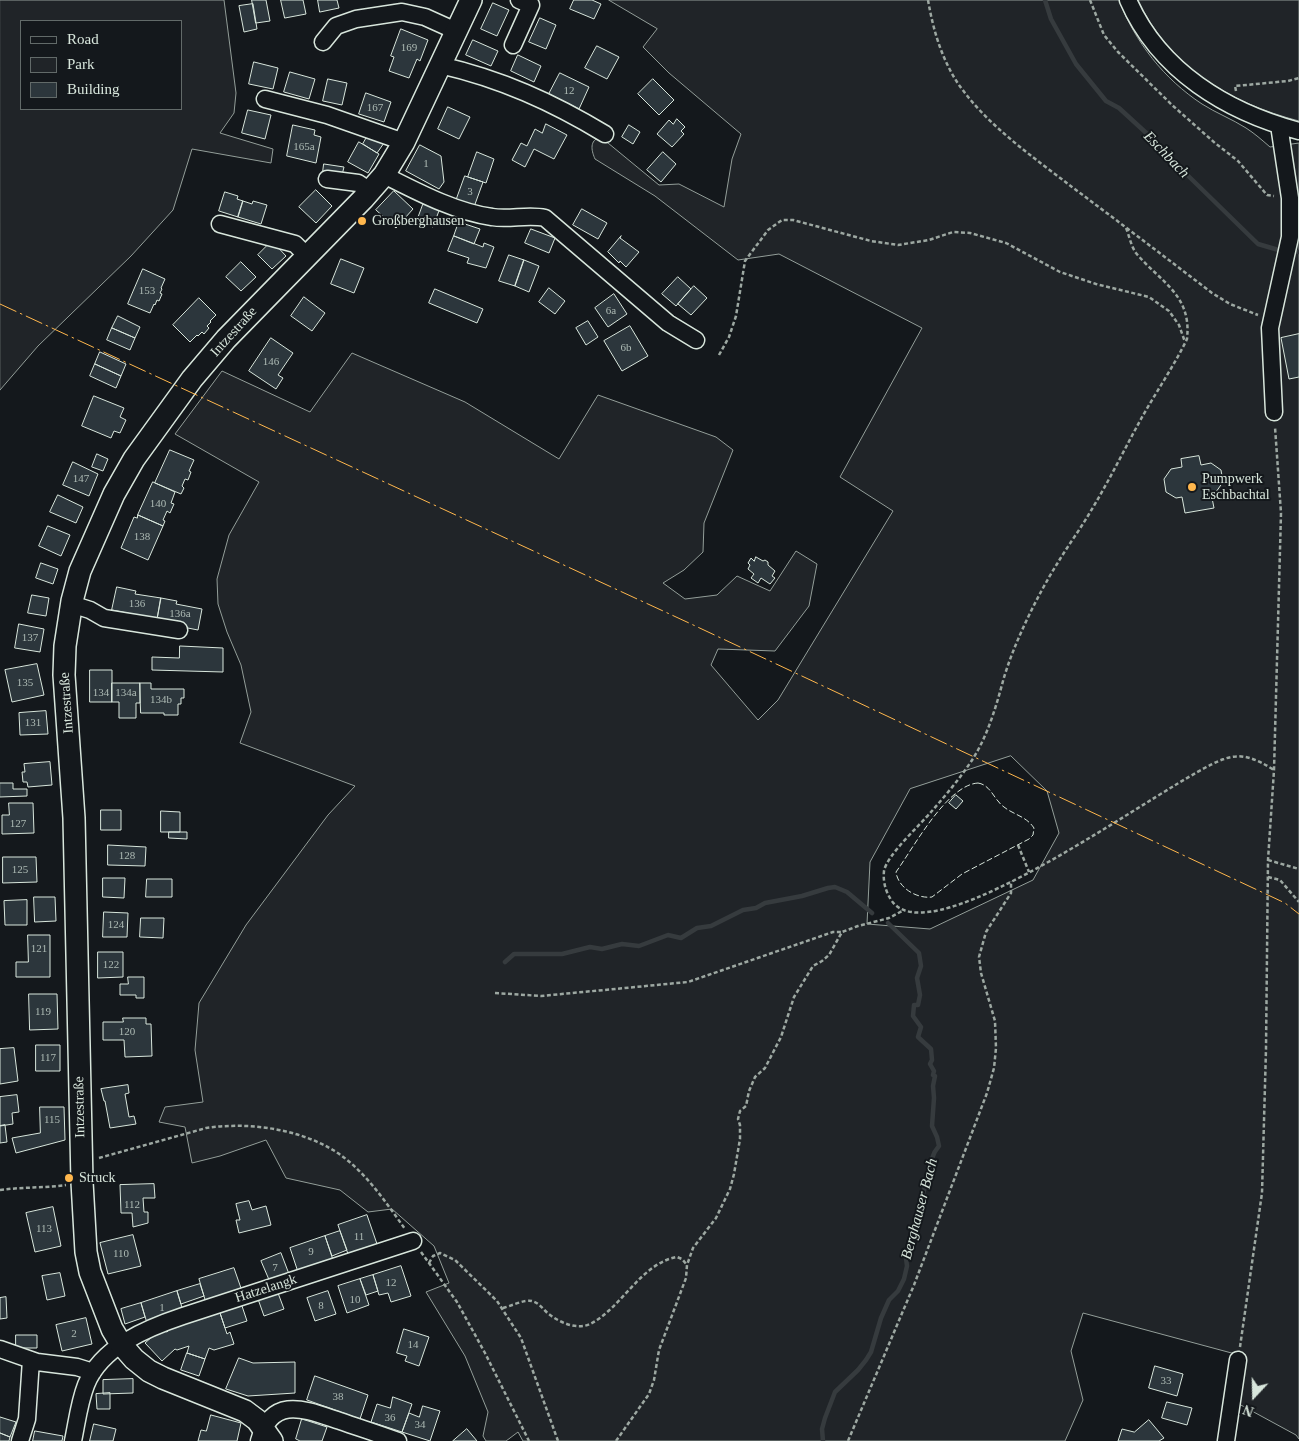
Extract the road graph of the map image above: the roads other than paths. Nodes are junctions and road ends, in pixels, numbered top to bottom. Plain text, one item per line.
1 (471, 0) edge
2 (518, 0) edge
3 (1128, 0) edge
4 (456, 31) junction
5 (323, 42) dead end
6 (513, 45) dead end
7 (440, 64) junction
8 (265, 98) dead end
9 (1279, 125) junction
10 (1299, 131) edge
11 (605, 134) dead end
12 (404, 142) junction
13 (384, 175) junction
14 (327, 179) dead end
15 (370, 191) junction
16 (1295, 198) edge
17 (220, 224) dead end
18 (307, 256) junction
19 (696, 340) dead end
20 (1274, 412) road end
21 (71, 604) junction
22 (179, 630) dead end
23 (414, 1241) road end
24 (121, 1344) junction
25 (0, 1349) edge
26 (31, 1360) junction
27 (1238, 1360) road end
28 (93, 1372) junction
29 (264, 1436) edge
30 (20, 1441) edge
31 (73, 1441) edge
32 (398, 1441) edge
33 (1226, 1441) edge

1 - 4 main road, Intzestraße
2 - 6 street
3 - 9 street
4 - 5 street
4 - 7 main road, Intzestraße
7 - 11 street
7 - 12 main road, Intzestraße
8 - 12 street
9 - 10 street
9 - 16 street
12 - 13 main road, Intzestraße
13 - 15 main road, Intzestraße
13 - 19 street
14 - 15 street
15 - 18 main road, Intzestraße
16 - 20 street
17 - 18 street
18 - 21 main road, Intzestraße
21 - 22 street
21 - 24 main road, Intzestraße
23 - 24 street, Hatzelangk
24 - 28 street, Hatzelangk
24 - 29 main road, Intzestraße
25 - 26 street
26 - 28 street
26 - 30 street
27 - 33 street
28 - 31 street, Hatzelangk
29 - 32 street

